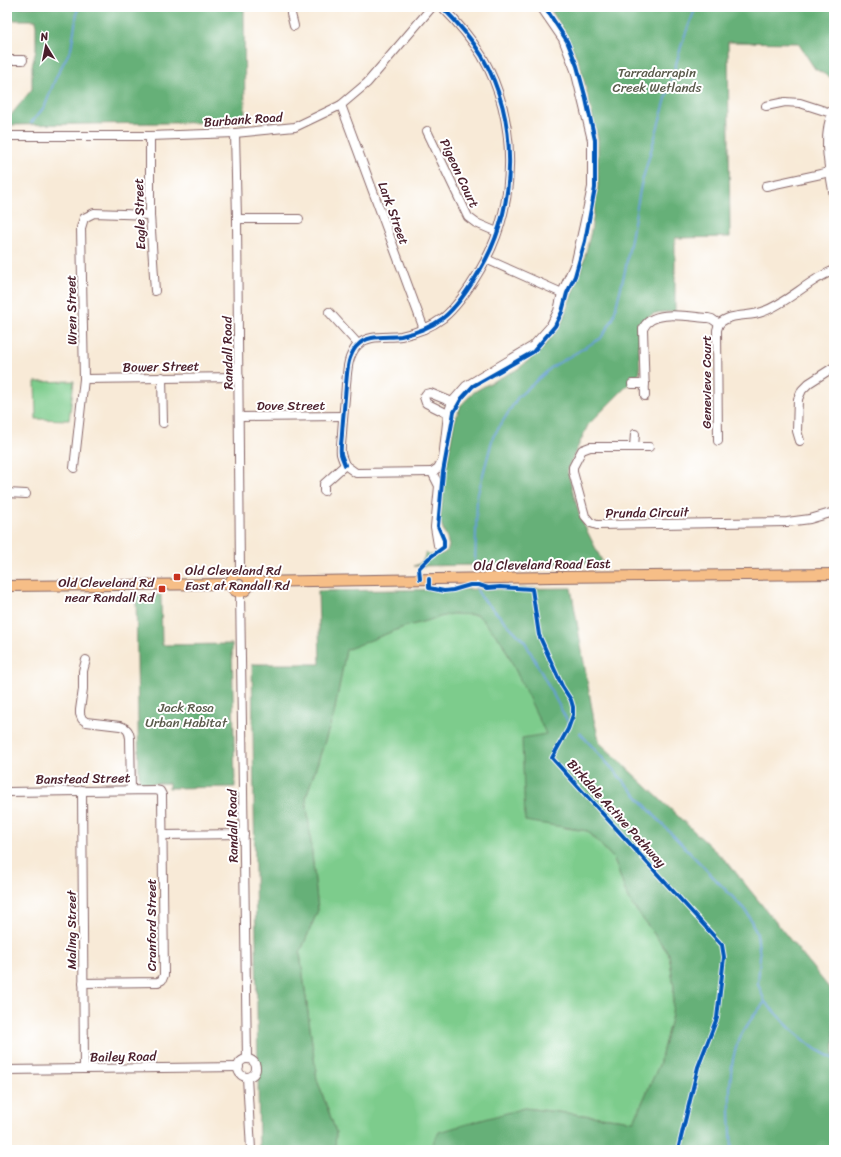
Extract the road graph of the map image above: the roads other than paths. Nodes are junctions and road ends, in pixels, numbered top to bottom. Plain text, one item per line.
1 (291, 7) edge
2 (432, 7) edge
3 (442, 7) edge
4 (541, 7) edge
5 (294, 26) dead end
6 (7, 60) edge
7 (23, 60) dead end
8 (341, 104) junction
9 (766, 106) dead end
10 (833, 111) edge
11 (427, 131) dead end
12 (235, 133) junction
13 (7, 136) edge
14 (150, 136) junction
15 (830, 172) junction
16 (766, 186) dead end
17 (834, 196) edge
18 (150, 214) junction
19 (237, 219) junction
20 (299, 219) dead end
21 (497, 232) junction
22 (486, 259) junction
23 (834, 270) edge
24 (155, 291) dead end
25 (562, 293) junction
26 (328, 312) dead end
27 (719, 324) junction
28 (424, 329) junction
29 (358, 344) junction
30 (834, 367) edge
31 (162, 377) junction
32 (239, 377) junction
33 (84, 379) junction
34 (632, 384) dead end
35 (645, 384) junction
36 (645, 396) dead end
37 (452, 402) junction
38 (448, 414) junction
39 (343, 416) junction
40 (240, 417) junction
41 (162, 423) dead end
42 (635, 434) dead end
43 (718, 441) dead end
44 (800, 441) dead end
45 (634, 447) junction
46 (649, 447) dead end
47 (345, 465) junction
48 (74, 468) dead end
49 (432, 472) junction
50 (324, 491) dead end
51 (7, 493) edge
52 (26, 494) dead end
53 (834, 512) edge
54 (438, 545) dead end
55 (240, 573) junction
56 (834, 574) edge
57 (250, 582) junction
58 (230, 584) junction
59 (7, 586) edge
60 (240, 592) junction
61 (86, 660) dead end
62 (82, 790) junction
63 (131, 790) junction
64 (160, 791) joint
65 (7, 792) edge
66 (244, 834) junction
67 (163, 835) junction
68 (83, 983) junction
69 (247, 1059) junction
70 (238, 1067) junction
71 (84, 1069) junction
72 (7, 1070) edge
73 (247, 1077) junction
74 (251, 1150) edge

1 - 5 street
2 - 8 street, Burbank Road
3 - 21 street
4 - 25 street
6 - 7 street
8 - 12 street, Burbank Road
8 - 28 street, Lark Street
9 - 10 street
10 - 15 street
11 - 21 street, Pigeon Court
12 - 14 street, Burbank Road
12 - 19 street, Randall Road
13 - 14 street, Burbank Road
14 - 18 street, Eagle Street
15 - 16 street
15 - 17 street
18 - 24 street, Eagle Street
18 - 33 street, Wren Street
19 - 20 street
19 - 32 street, Randall Road
21 - 22 street
22 - 25 street
22 - 28 street
23 - 27 street
25 - 37 street
26 - 29 street
27 - 35 street
27 - 43 street, Genevieve Court
28 - 29 street
29 - 39 street
30 - 44 street
31 - 32 street, Bower Street
31 - 33 street, Bower Street
31 - 41 street
32 - 40 street, Randall Road
33 - 48 street, Wren Street
34 - 35 street
35 - 36 street
37 - 38 street
37 - 38 street
38 - 49 street
39 - 40 street, Dove Street
39 - 47 street
40 - 55 street, Randall Road
42 - 45 street
45 - 46 street, Prunda Circuit
45 - 53 street, Prunda Circuit
47 - 49 street
47 - 50 street
49 - 54 street
51 - 52 street
55 - 57 main road
55 - 58 main road
56 - 57 main road, Old Cleveland Road East
57 - 60 main road
58 - 59 main road
58 - 60 main road
60 - 66 street, Randall Road
61 - 63 street
62 - 63 street, Banstead Street
62 - 65 street, Banstead Street
62 - 68 street, Maling Street
63 - 64 street, Banstead Street
64 - 67 street, Cranford Street
66 - 67 street
66 - 69 street, Randall Road
67 - 68 street, Cranford Street
68 - 71 street, Maling Street
69 - 70 street
69 - 73 street, Randall Road
70 - 71 street, Bailey Road
70 - 73 street
71 - 72 street, Bailey Road
73 - 74 street, Randall Road

